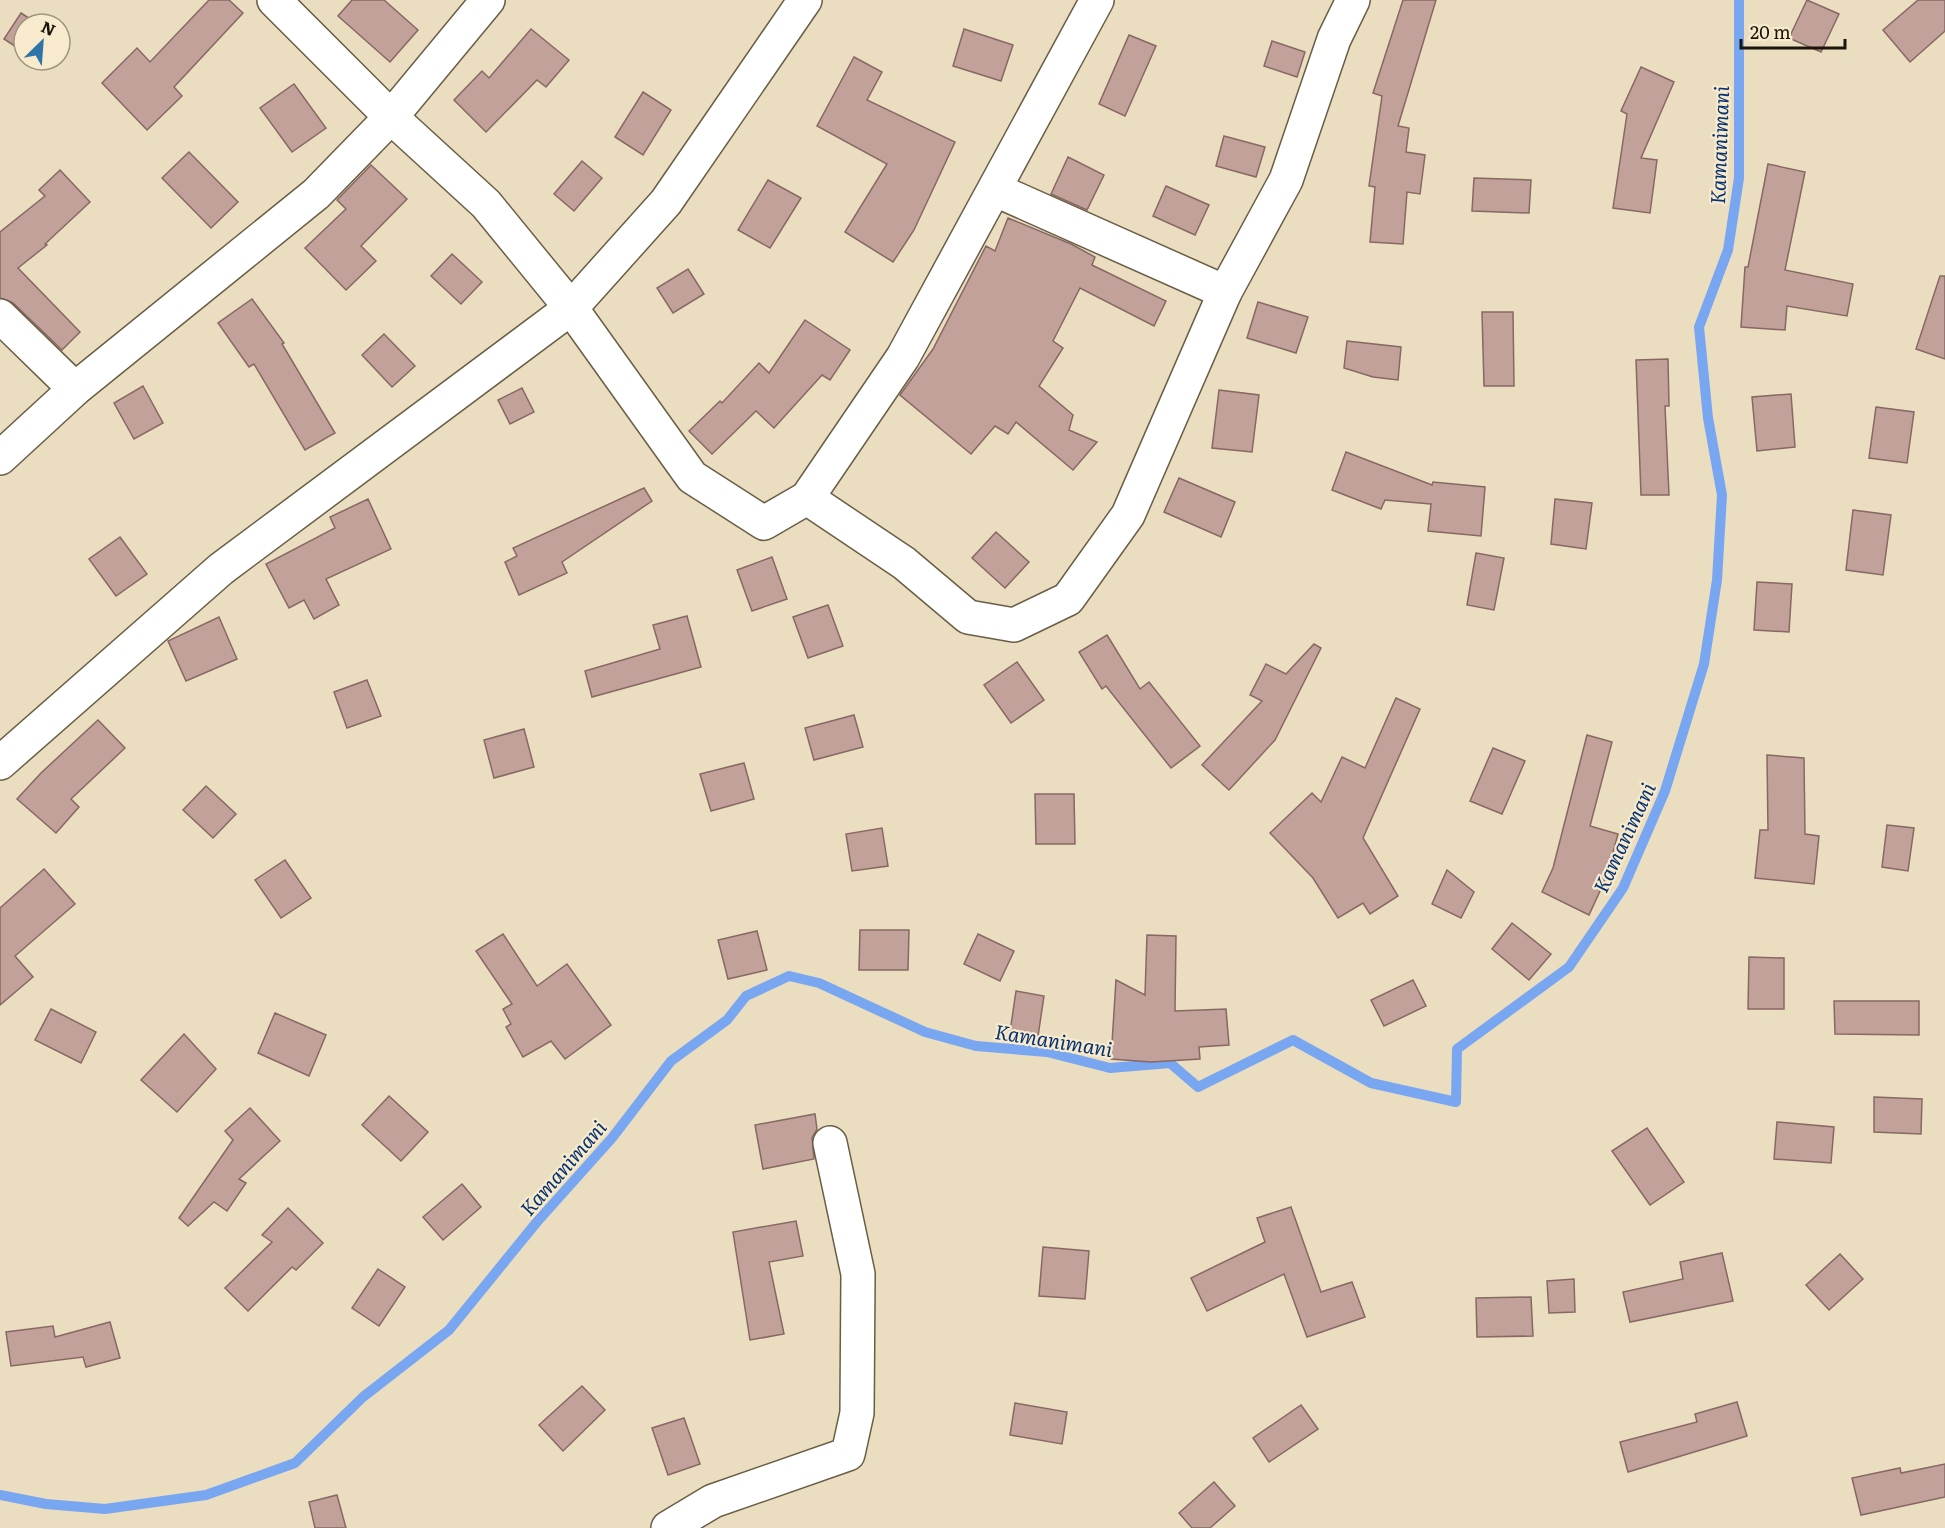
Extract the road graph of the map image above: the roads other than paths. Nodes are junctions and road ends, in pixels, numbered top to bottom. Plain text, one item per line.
1 (274, 0) edge
2 (488, 0) edge
3 (805, 0) edge
4 (1097, 0) edge
5 (1353, 0) edge
6 (391, 117) junction
7 (996, 190) junction
8 (1225, 292) junction
9 (571, 308) junction
10 (0, 316) edge
11 (75, 389) junction
12 (0, 458) edge
13 (807, 498) junction
14 (0, 763) edge
15 (830, 1143) dead end
16 (668, 1528) edge

1 - 6 street
2 - 6 street
3 - 9 street
4 - 7 street
5 - 8 street
6 - 9 street
6 - 11 street
7 - 8 street
7 - 13 street
8 - 13 street
9 - 13 street
9 - 14 street
10 - 11 street
11 - 12 street
15 - 16 street

